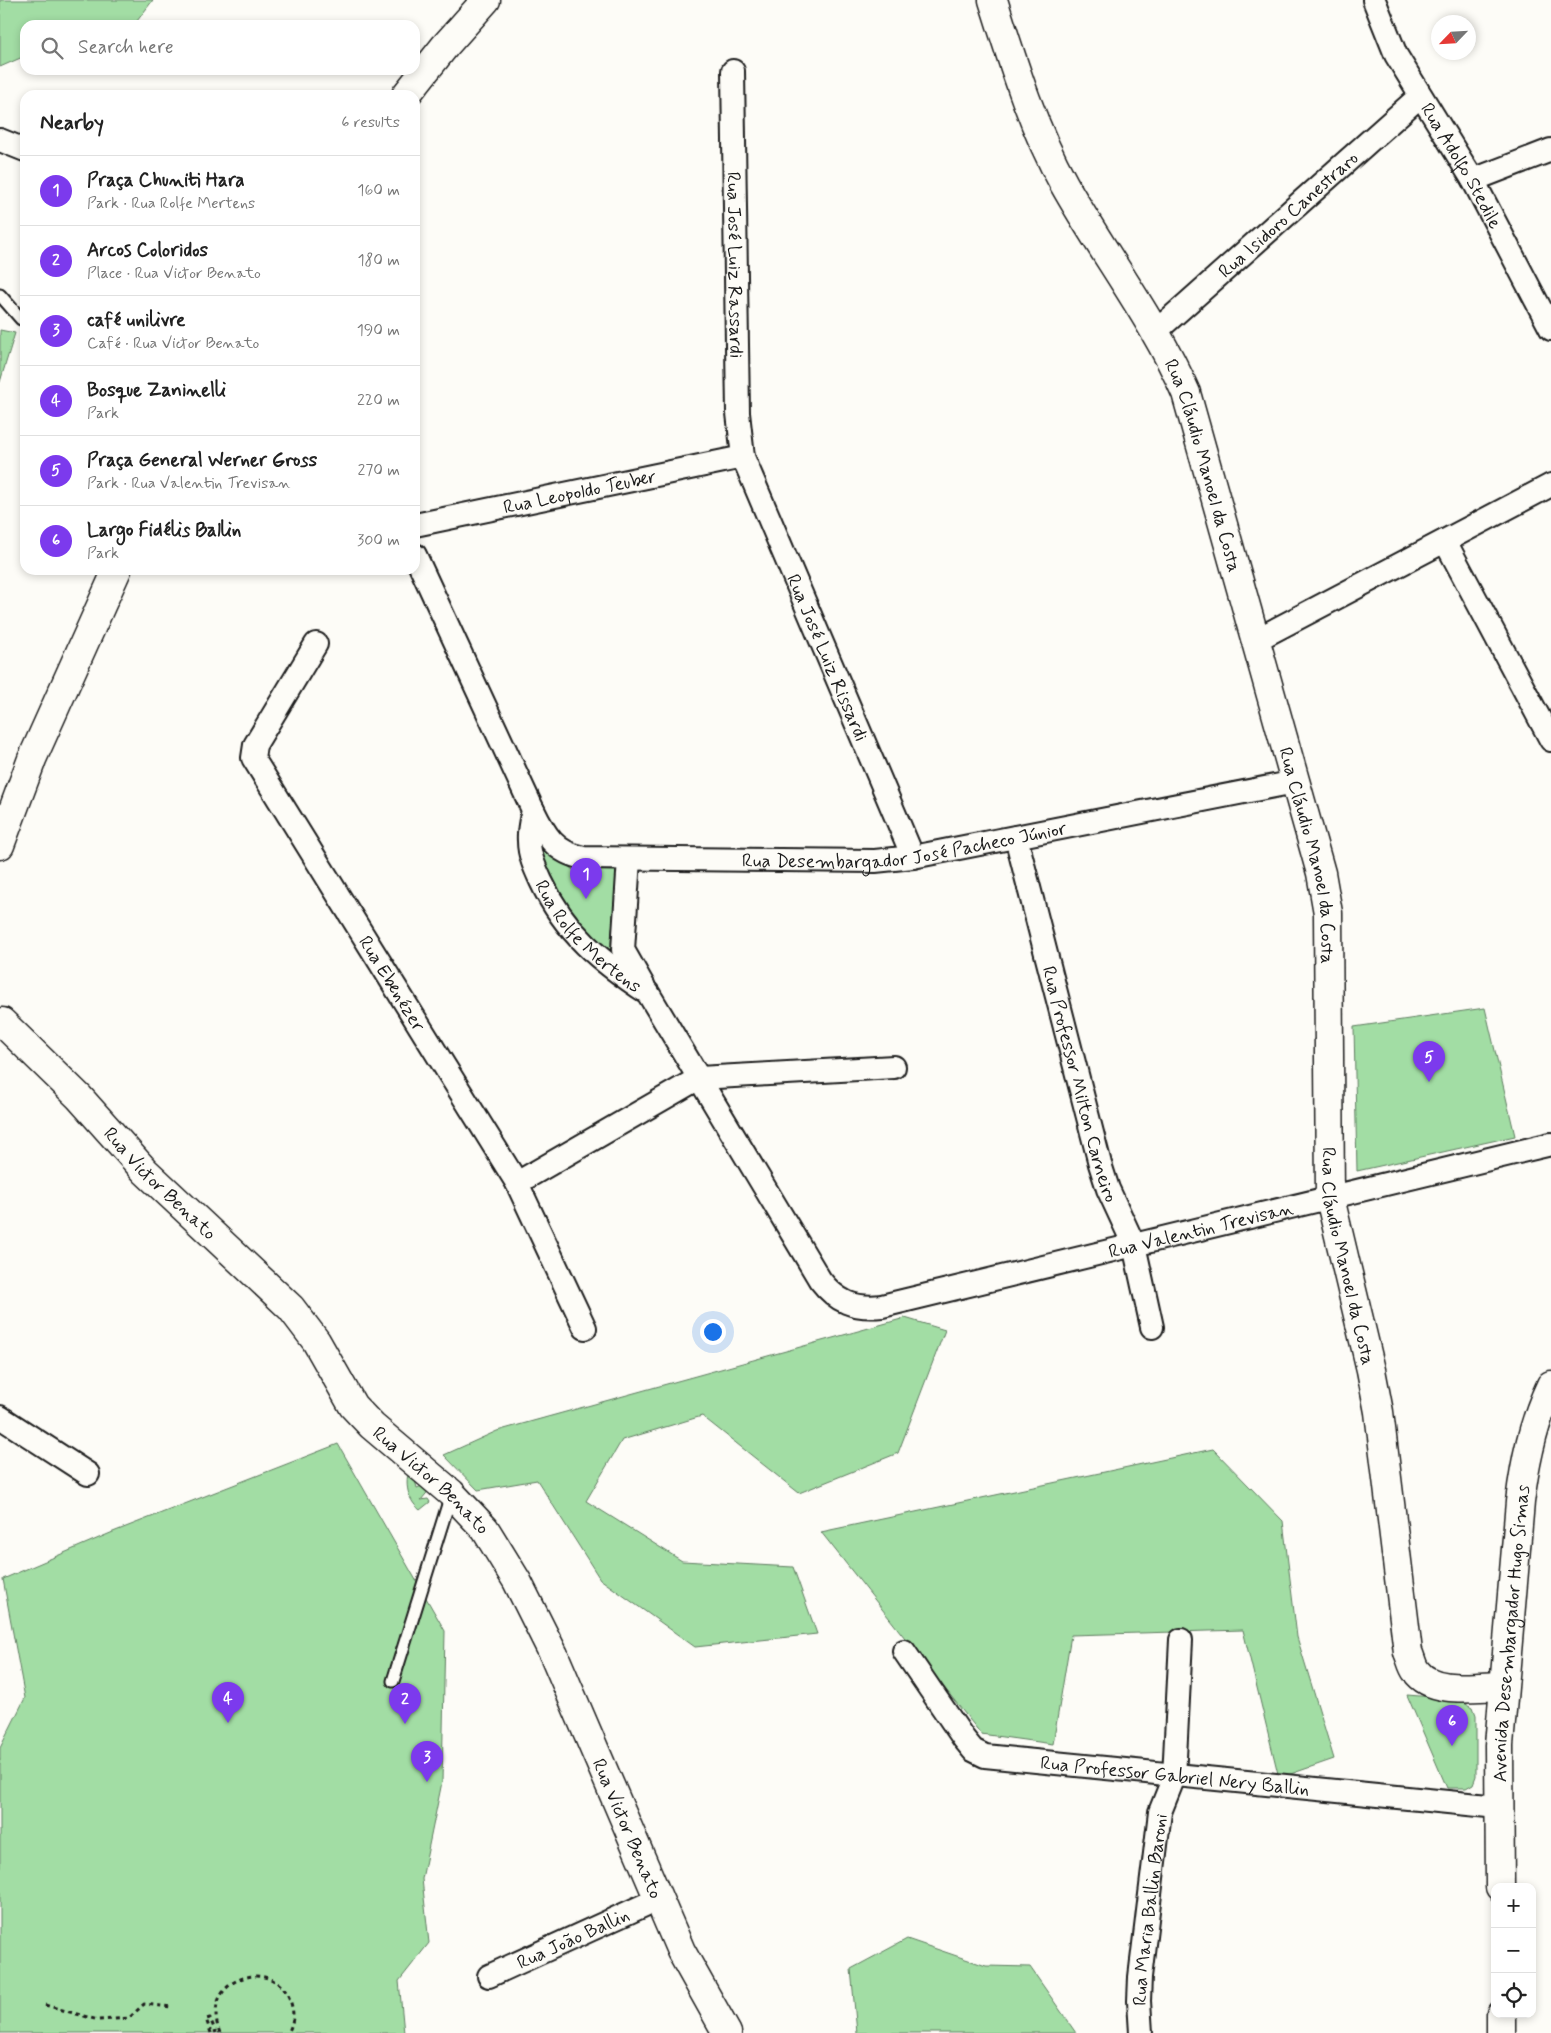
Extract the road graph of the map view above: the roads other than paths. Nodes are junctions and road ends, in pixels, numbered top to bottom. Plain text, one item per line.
1 (486, 0) edge
2 (993, 0) edge
3 (1374, 0) edge
4 (732, 71) dead end
5 (410, 90) edge
6 (1420, 96) junction
7 (0, 140) edge
8 (20, 148) edge
9 (1551, 150) edge
10 (1473, 180) junction
11 (0, 295) edge
12 (20, 318) edge
13 (1551, 329) edge
14 (1154, 333) junction
15 (744, 457) junction
16 (1551, 485) edge
17 (420, 524) edge
18 (1445, 541) junction
19 (420, 566) edge
20 (115, 575) edge
21 (1254, 641) junction
22 (316, 644) dead end
23 (1551, 740) edge
24 (1294, 782) junction
25 (533, 810) junction
26 (1016, 837) junction
27 (1, 839) edge
28 (914, 857) junction
29 (629, 859) junction
30 (648, 993) junction
31 (1, 1021) edge
32 (894, 1067) dead end
33 (699, 1078) junction
34 (1551, 1144) edge
35 (517, 1183) junction
36 (1330, 1198) junction
37 (1134, 1245) junction
38 (850, 1305) joint
39 (585, 1328) dead end
40 (1152, 1328) dead end
41 (1551, 1385) edge
42 (0, 1417) edge
43 (88, 1474) dead end
44 (451, 1493) junction
45 (1181, 1640) dead end
46 (904, 1651) dead end
47 (392, 1681) dead end
48 (1503, 1686) junction
49 (1174, 1777) junction
50 (1498, 1807) junction
51 (1500, 1883) edge
52 (658, 1899) junction
53 (489, 1976) dead end
54 (1501, 2018) edge
55 (727, 2033) edge
56 (1141, 2033) edge
57 (1500, 2033) edge

1 - 5 street
2 - 14 street, Rua Cláudio Manoel da Costa
3 - 6 street, Rua Adolfo Stedile
4 - 15 street, Rua José Luiz Rassardi
6 - 10 street, Rua Adolfo Stedile
6 - 14 street, Rua Isidoro Canestraro
7 - 8 street
9 - 10 street
10 - 13 street, Rua Adolfo Stedile
11 - 12 lane
14 - 21 street, Rua Cláudio Manoel da Costa
15 - 17 street, Rua Leopoldo Teuber
15 - 28 street, Rua José Luiz Rissardi
16 - 18 street
18 - 21 street
18 - 23 street
19 - 25 street
20 - 27 street
21 - 24 street, Rua Cláudio Manoel da Costa
22 - 35 street, Rua Ebenézer
24 - 26 street, Rua Desembargador José Pacheco Júnior
24 - 36 street, Rua Cláudio Manoel da Costa
25 - 29 street, Rua Desembargador José Pacheco Júnior
25 - 30 street, Rua Rolfe Mertens
26 - 28 street, Rua Desembargador José Pacheco Júnior
26 - 37 street, Rua Professor Milton Carneiro
28 - 29 street, Rua Desembargador José Pacheco Júnior
29 - 30 street
30 - 33 street, Rua Rolfe Mertens
31 - 44 street, Rua Victor Benato
32 - 33 street
33 - 35 street
33 - 38 street, Rua Rolfe Mertens
34 - 36 street, Rua Valentin Trevisan
35 - 39 street, Rua Ebenézer
36 - 37 street, Rua Valentin Trevisan
36 - 48 street, Rua Cláudio Manoel da Costa
37 - 38 street, Rua Valentin Trevisan
37 - 40 street, Rua Professor Milton Carneiro
41 - 48 street, Avenida Desembargador Hugo Simas
42 - 43 street
44 - 47 lane
44 - 52 street, Rua Victor Benato
45 - 49 street, Rua Maria Ballin Baroni
46 - 49 street, Rua Professor Gabriel Nery Ballin
48 - 50 street, Avenida Desembargador Hugo Simas
49 - 50 street, Rua Professor Gabriel Nery Ballin
49 - 56 street, Rua Maria Ballin Baroni
50 - 51 street, Avenida Desembargador Hugo Simas
52 - 53 street, Rua João Ballin
52 - 55 street, Rua Victor Benato
54 - 57 street

